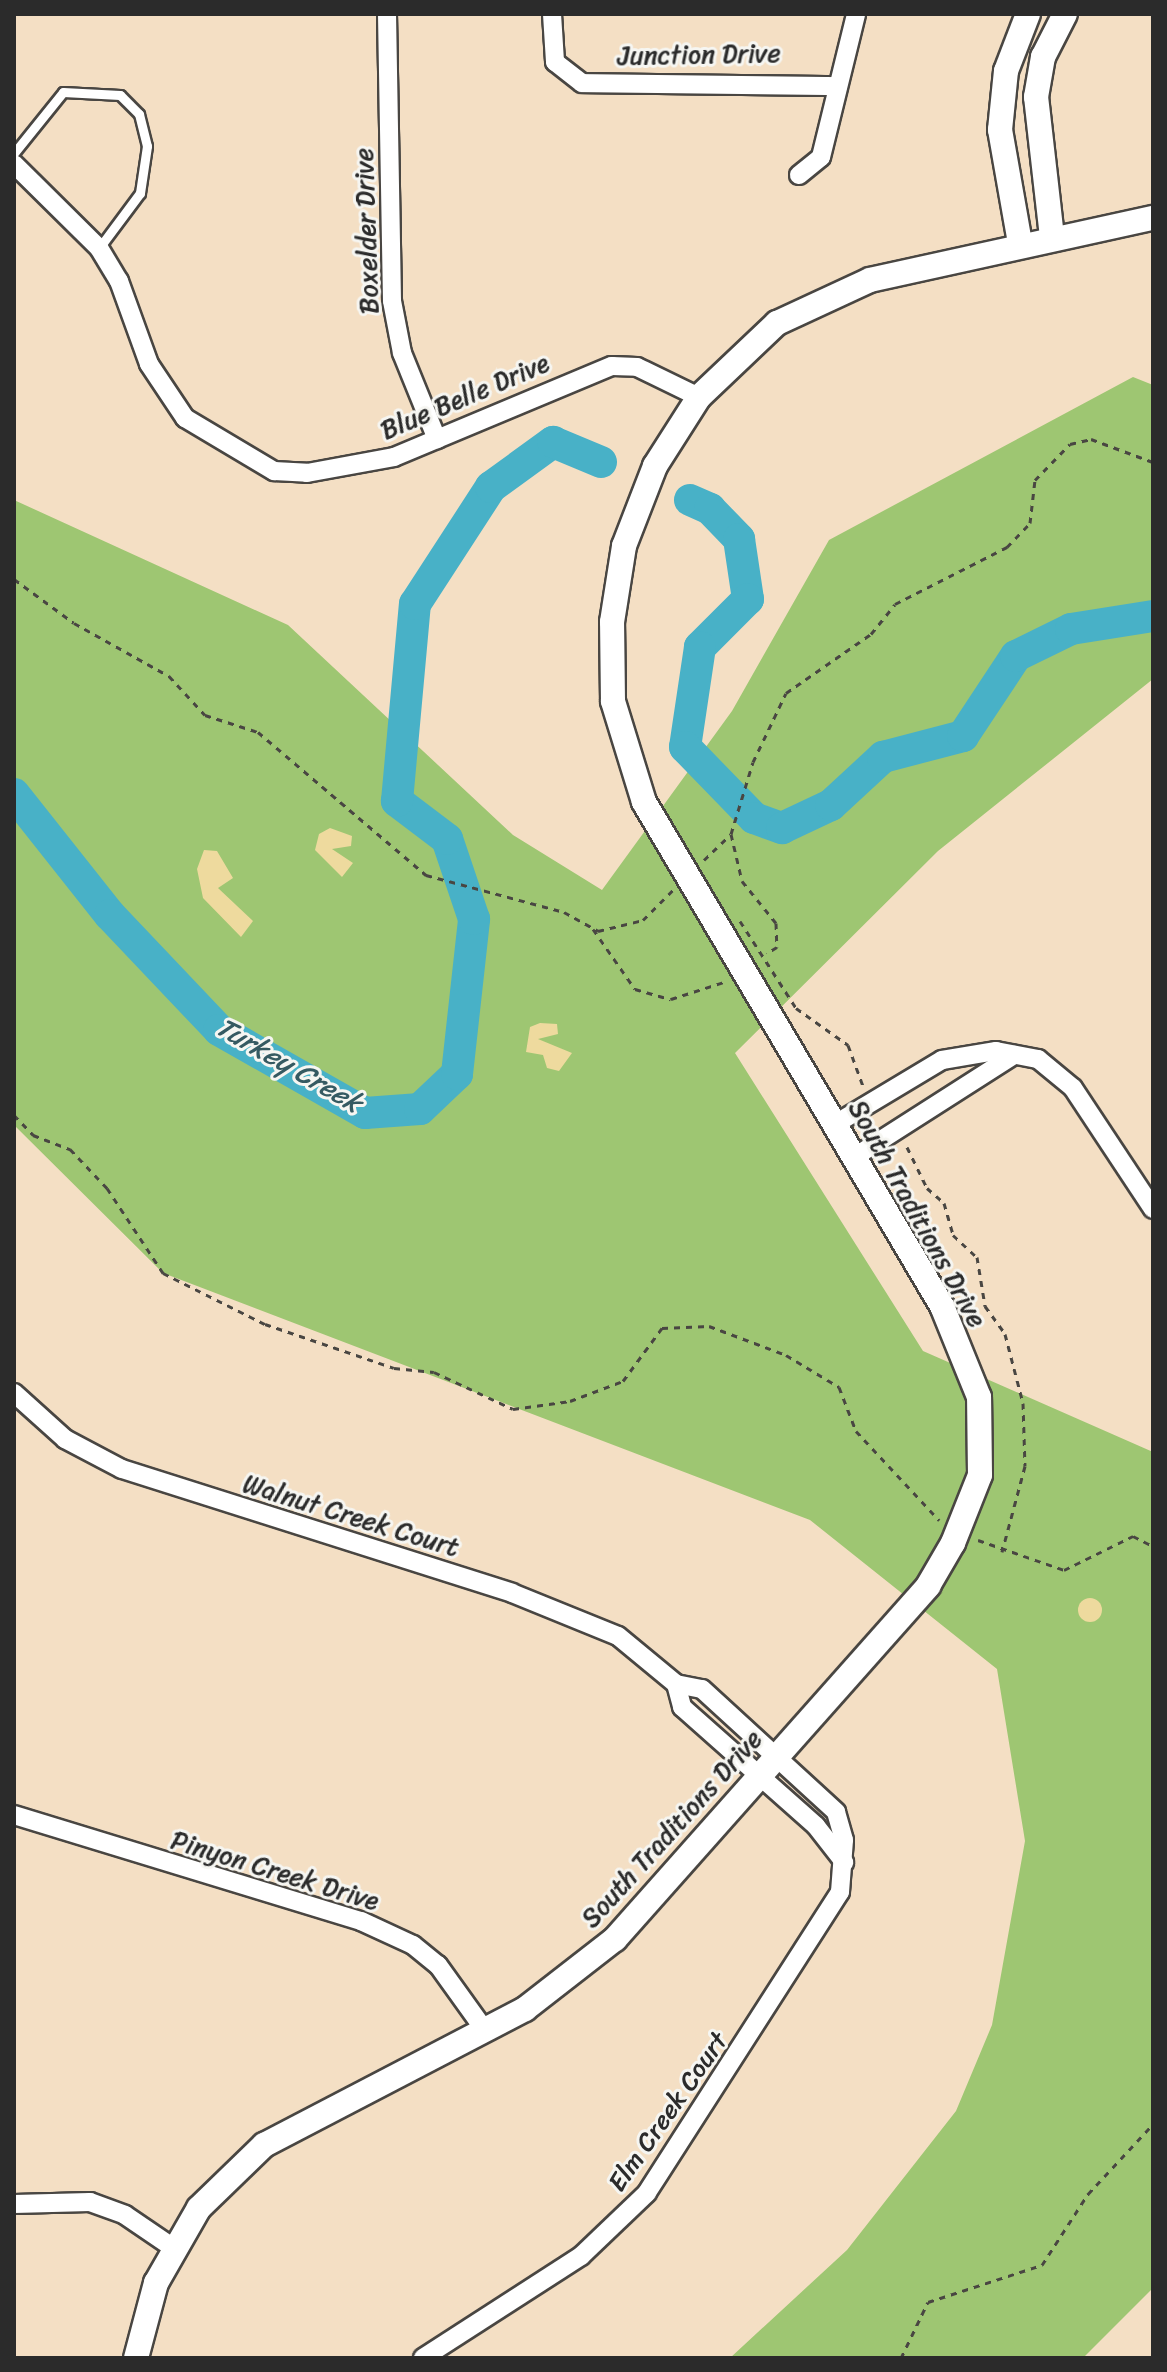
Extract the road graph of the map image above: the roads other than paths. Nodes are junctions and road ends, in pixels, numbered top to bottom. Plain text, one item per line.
1 (387, 14) edge
2 (552, 14) edge
3 (856, 14) edge
4 (1028, 14) edge
5 (1060, 16) edge
6 (838, 86) junction
7 (14, 153) edge
8 (14, 164) edge
9 (799, 175) dead end
10 (1153, 218) edge
11 (1052, 237) junction
12 (1020, 243) junction
13 (99, 248) junction
14 (699, 397) junction
15 (437, 439) junction
16 (1014, 1055) junction
17 (837, 1123) junction
18 (856, 1156) junction
19 (1153, 1209) edge
20 (14, 1393) edge
21 (676, 1684) junction
22 (778, 1753) junction
23 (756, 1777) junction
24 (14, 1815) edge
25 (844, 1862) junction
26 (484, 2029) junction
27 (14, 2204) edge
28 (175, 2249) junction
29 (136, 2358) edge
30 (423, 2358) edge

1 - 15 street, Boxelder Drive
2 - 6 street, Junction Drive
3 - 6 street
4 - 12 street
5 - 11 street
6 - 9 street
7 - 13 lane
8 - 13 street, Blue Belle Drive
10 - 11 street, South Traditions Drive
11 - 12 street, South Traditions Drive
12 - 14 street, South Traditions Drive
13 - 15 street, Blue Belle Drive
14 - 15 street, Blue Belle Drive
14 - 17 street, South Traditions Drive
16 - 17 street
16 - 18 street
16 - 19 street
17 - 18 street, South Traditions Drive
18 - 22 street, South Traditions Drive
20 - 21 street, Walnut Creek Court
21 - 22 street, Walnut Creek Court
21 - 23 street, Walnut Creek Court
22 - 23 street, South Traditions Drive
22 - 25 street, Elm Creek Court
23 - 25 street
23 - 26 street, South Traditions Drive
24 - 26 street, Pinyon Creek Drive
25 - 30 street, Elm Creek Court
26 - 28 street, South Traditions Drive
27 - 28 street
28 - 29 street, South Traditions Drive

